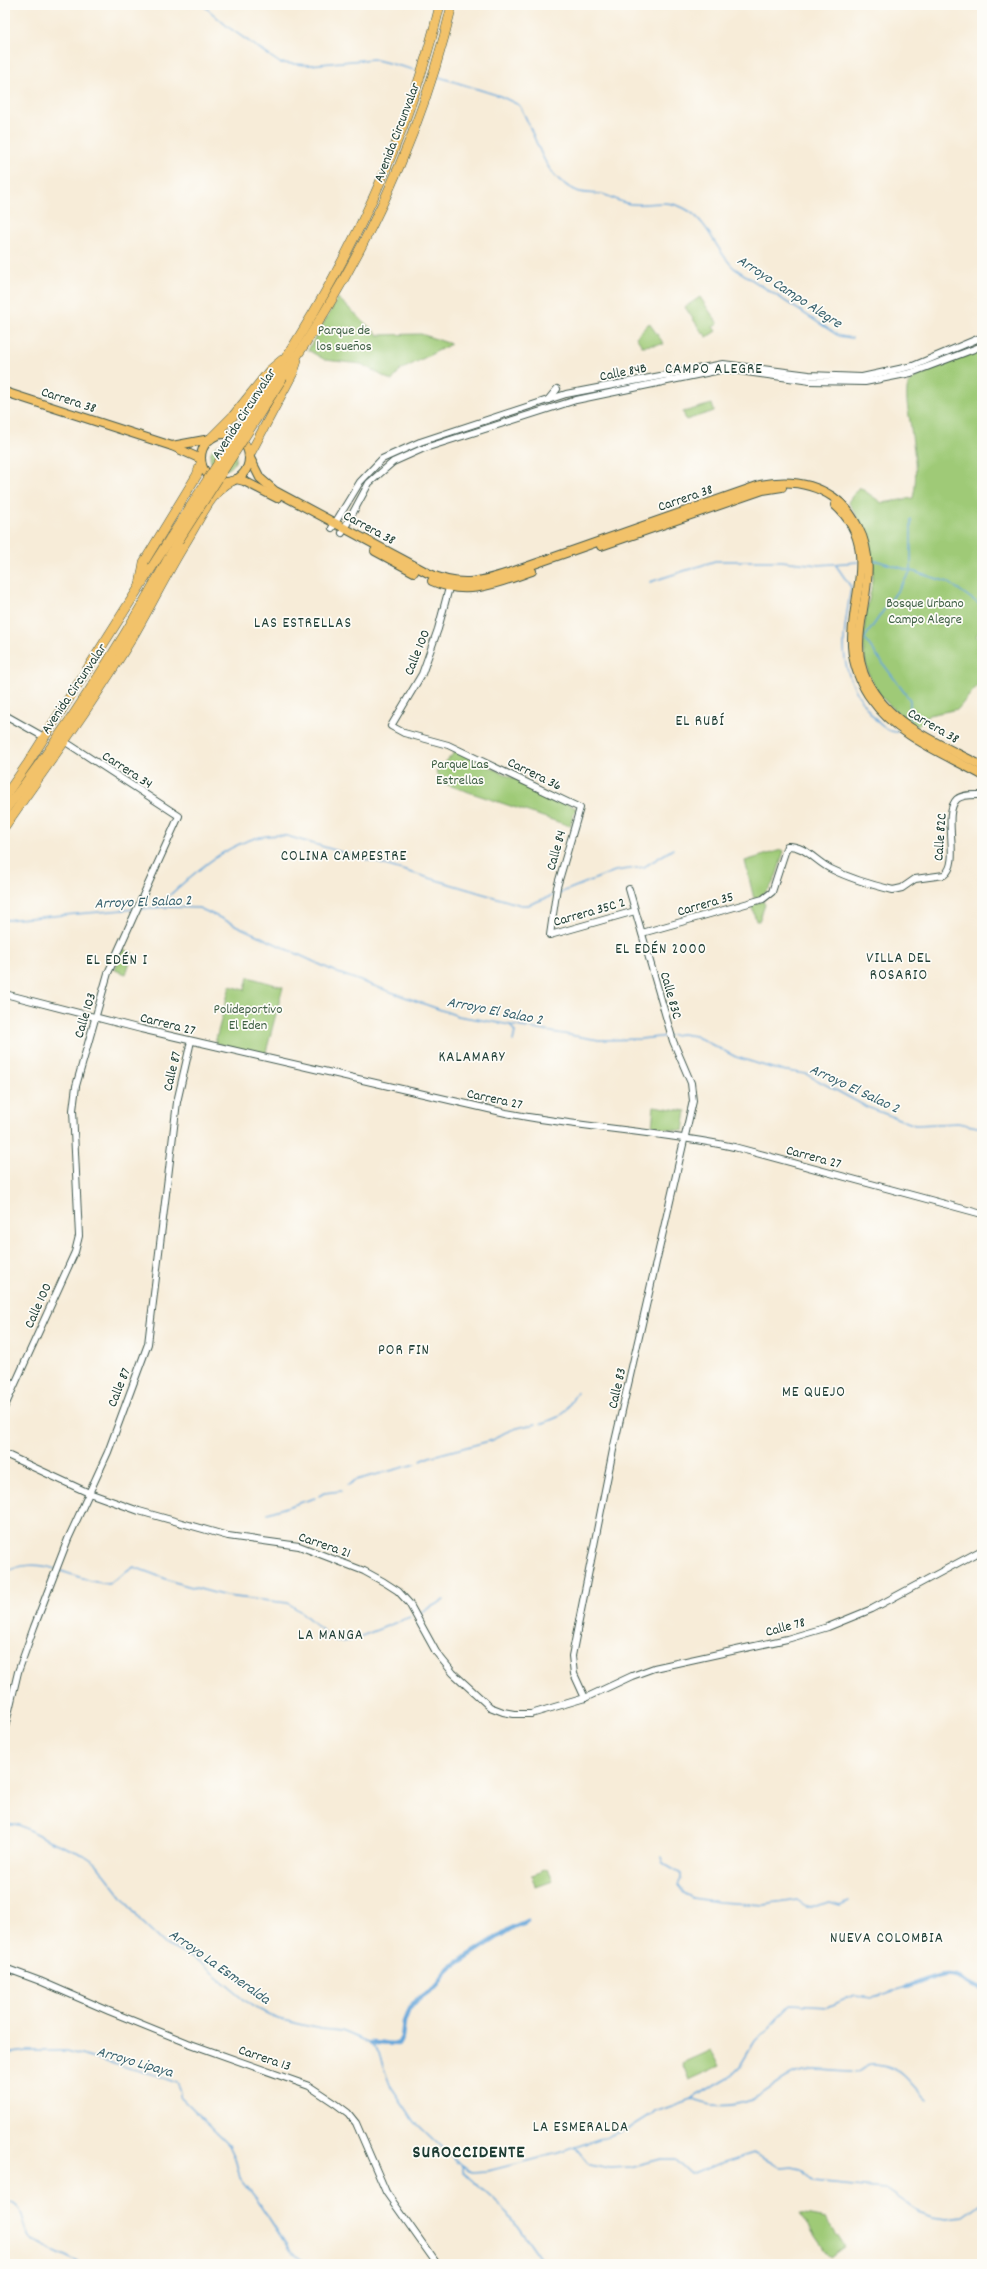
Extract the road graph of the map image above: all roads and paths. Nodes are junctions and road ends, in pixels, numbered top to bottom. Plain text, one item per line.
1 (440, 5) edge
2 (452, 5) edge
3 (982, 337) edge
4 (982, 346) edge
5 (299, 353) junction
6 (289, 354) junction
7 (280, 375) junction
8 (557, 389) dead end
9 (5, 392) edge
10 (548, 400) junction
11 (210, 439) junction
12 (172, 446) junction
13 (248, 456) junction
14 (201, 461) junction
15 (234, 480) junction
16 (333, 525) junction
17 (343, 531) junction
18 (174, 539) junction
19 (173, 561) junction
20 (161, 572) junction
21 (450, 585) junction
22 (140, 587) junction
23 (5, 715) edge
24 (390, 726) joint
25 (44, 737) junction
26 (64, 741) junction
27 (982, 766) edge
28 (982, 775) edge
29 (5, 785) edge
30 (982, 795) edge
31 (5, 796) edge
32 (580, 808) joint
33 (5, 810) edge
34 (179, 816) joint
35 (5, 826) edge
36 (629, 888) dead end
37 (772, 892) joint
38 (635, 911) junction
39 (642, 932) junction
40 (550, 935) joint
41 (5, 994) edge
42 (96, 1017) junction
43 (191, 1041) junction
44 (691, 1082) joint
45 (684, 1138) junction
46 (982, 1214) edge
47 (79, 1236) joint
48 (5, 1406) edge
49 (5, 1454) edge
50 (89, 1493) junction
51 (982, 1550) edge
52 (585, 1698) junction
53 (5, 1727) edge
54 (5, 1968) edge
55 (436, 2264) edge

1 - 6 highway, Avenida Circunvalar
2 - 5 highway, Avenida Circunvalar
3 - 10 street, Calle 84B
4 - 17 street, Calle 84B
5 - 7 highway, Avenida Circunvalar
5 - 13 highway
6 - 7 highway, Avenida Circunvalar
6 - 11 highway
7 - 18 highway, Avenida Circunvalar, bridge
8 - 10 street
9 - 12 main road, Carrera 38
10 - 16 street, Calle 84B
11 - 12 main road, Carrera 38
11 - 13 main road
11 - 14 main road
12 - 14 main road, Carrera 38
13 - 15 main road
13 - 16 main road, Carrera 38
14 - 15 main road
14 - 22 highway
15 - 16 main road, Carrera 38
15 - 19 highway
16 - 17 main road, Carrera 38
17 - 21 main road, Carrera 38
18 - 20 highway, Avenida Circunvalar
18 - 22 highway, Avenida Circunvalar
19 - 20 highway
19 - 26 highway
20 - 33 highway, Avenida Circunvalar
21 - 24 street, Calle 100
21 - 27 main road, Carrera 38
21 - 28 main road, Carrera 38
22 - 25 highway, Avenida Circunvalar
23 - 25 street
24 - 32 street, Carrera 36
25 - 29 highway
25 - 31 highway, Avenida Circunvalar
26 - 34 street, Carrera 34
26 - 35 highway
30 - 37 street, Calle 82C
32 - 40 street, Calle 84
34 - 42 street, Calle 103
36 - 38 street, Calle 83C
37 - 39 street, Carrera 35
38 - 39 street, Calle 83C
38 - 40 street, Carrera 35C 2
39 - 44 street, Calle 83C
41 - 42 street, Carrera 27
42 - 43 street, Carrera 27
42 - 47 street, Calle 103
43 - 45 street, Carrera 27
43 - 50 street, Calle 87
44 - 45 street, Calle 83
45 - 46 street, Carrera 27
45 - 52 street, Calle 83
47 - 48 street, Calle 100
49 - 50 street, Carrera 21
50 - 52 street, Carrera 21
50 - 53 street, Calle 87
51 - 52 street, Calle 78
54 - 55 street, Carrera 13

